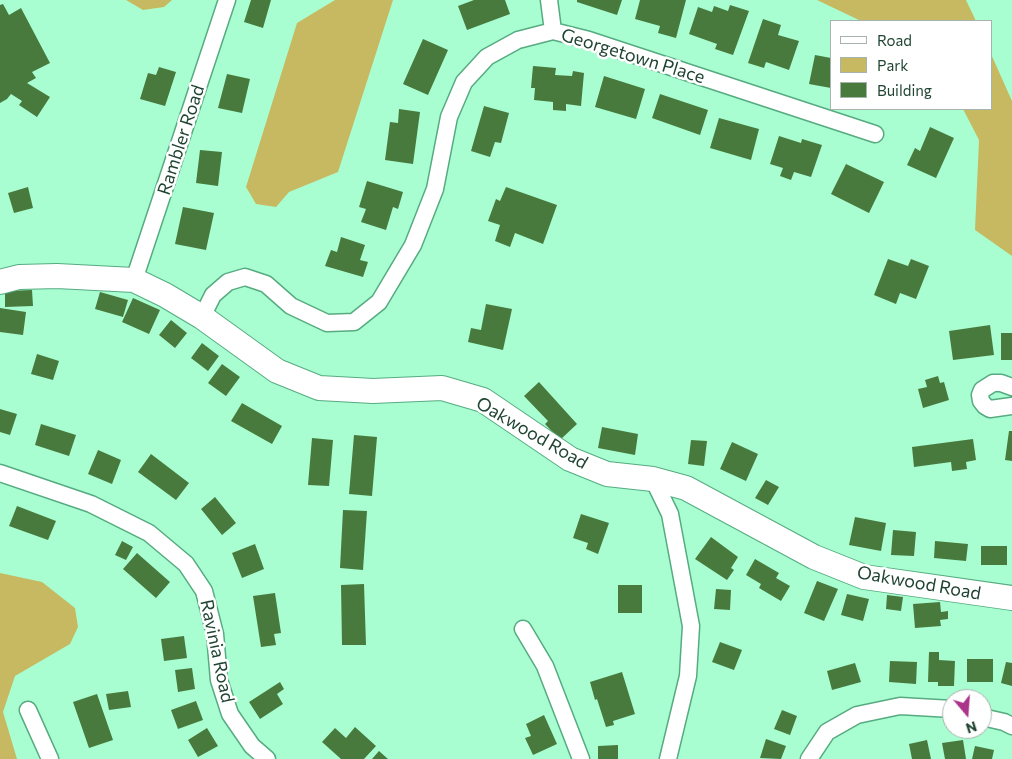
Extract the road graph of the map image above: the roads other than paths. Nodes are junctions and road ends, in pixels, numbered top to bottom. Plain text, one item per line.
1 (227, 0) edge
2 (550, 0) edge
3 (553, 31) junction
4 (875, 134) dead end
5 (134, 280) junction
6 (0, 282) edge
7 (202, 317) junction
8 (1012, 387) edge
9 (1012, 406) edge
10 (0, 473) edge
11 (653, 480) junction
12 (1012, 598) edge
13 (523, 629) dead end
14 (942, 708) edge
15 (28, 710) dead end
16 (992, 719) edge
17 (1012, 726) edge
18 (50, 759) edge
19 (267, 759) edge
20 (581, 759) edge
21 (668, 759) edge
22 (809, 759) edge

1 - 5 street, Rambler Road
2 - 3 street
3 - 4 street, Georgetown Place
3 - 7 street, Georgetown Place
5 - 6 main road, Oakwood Road
5 - 7 main road, Oakwood Road
7 - 11 main road, Oakwood Road
8 - 9 street
10 - 19 street, Ravinia Road
11 - 12 main road, Oakwood Road
11 - 21 street
13 - 20 street
14 - 22 street
15 - 18 street
16 - 17 street

